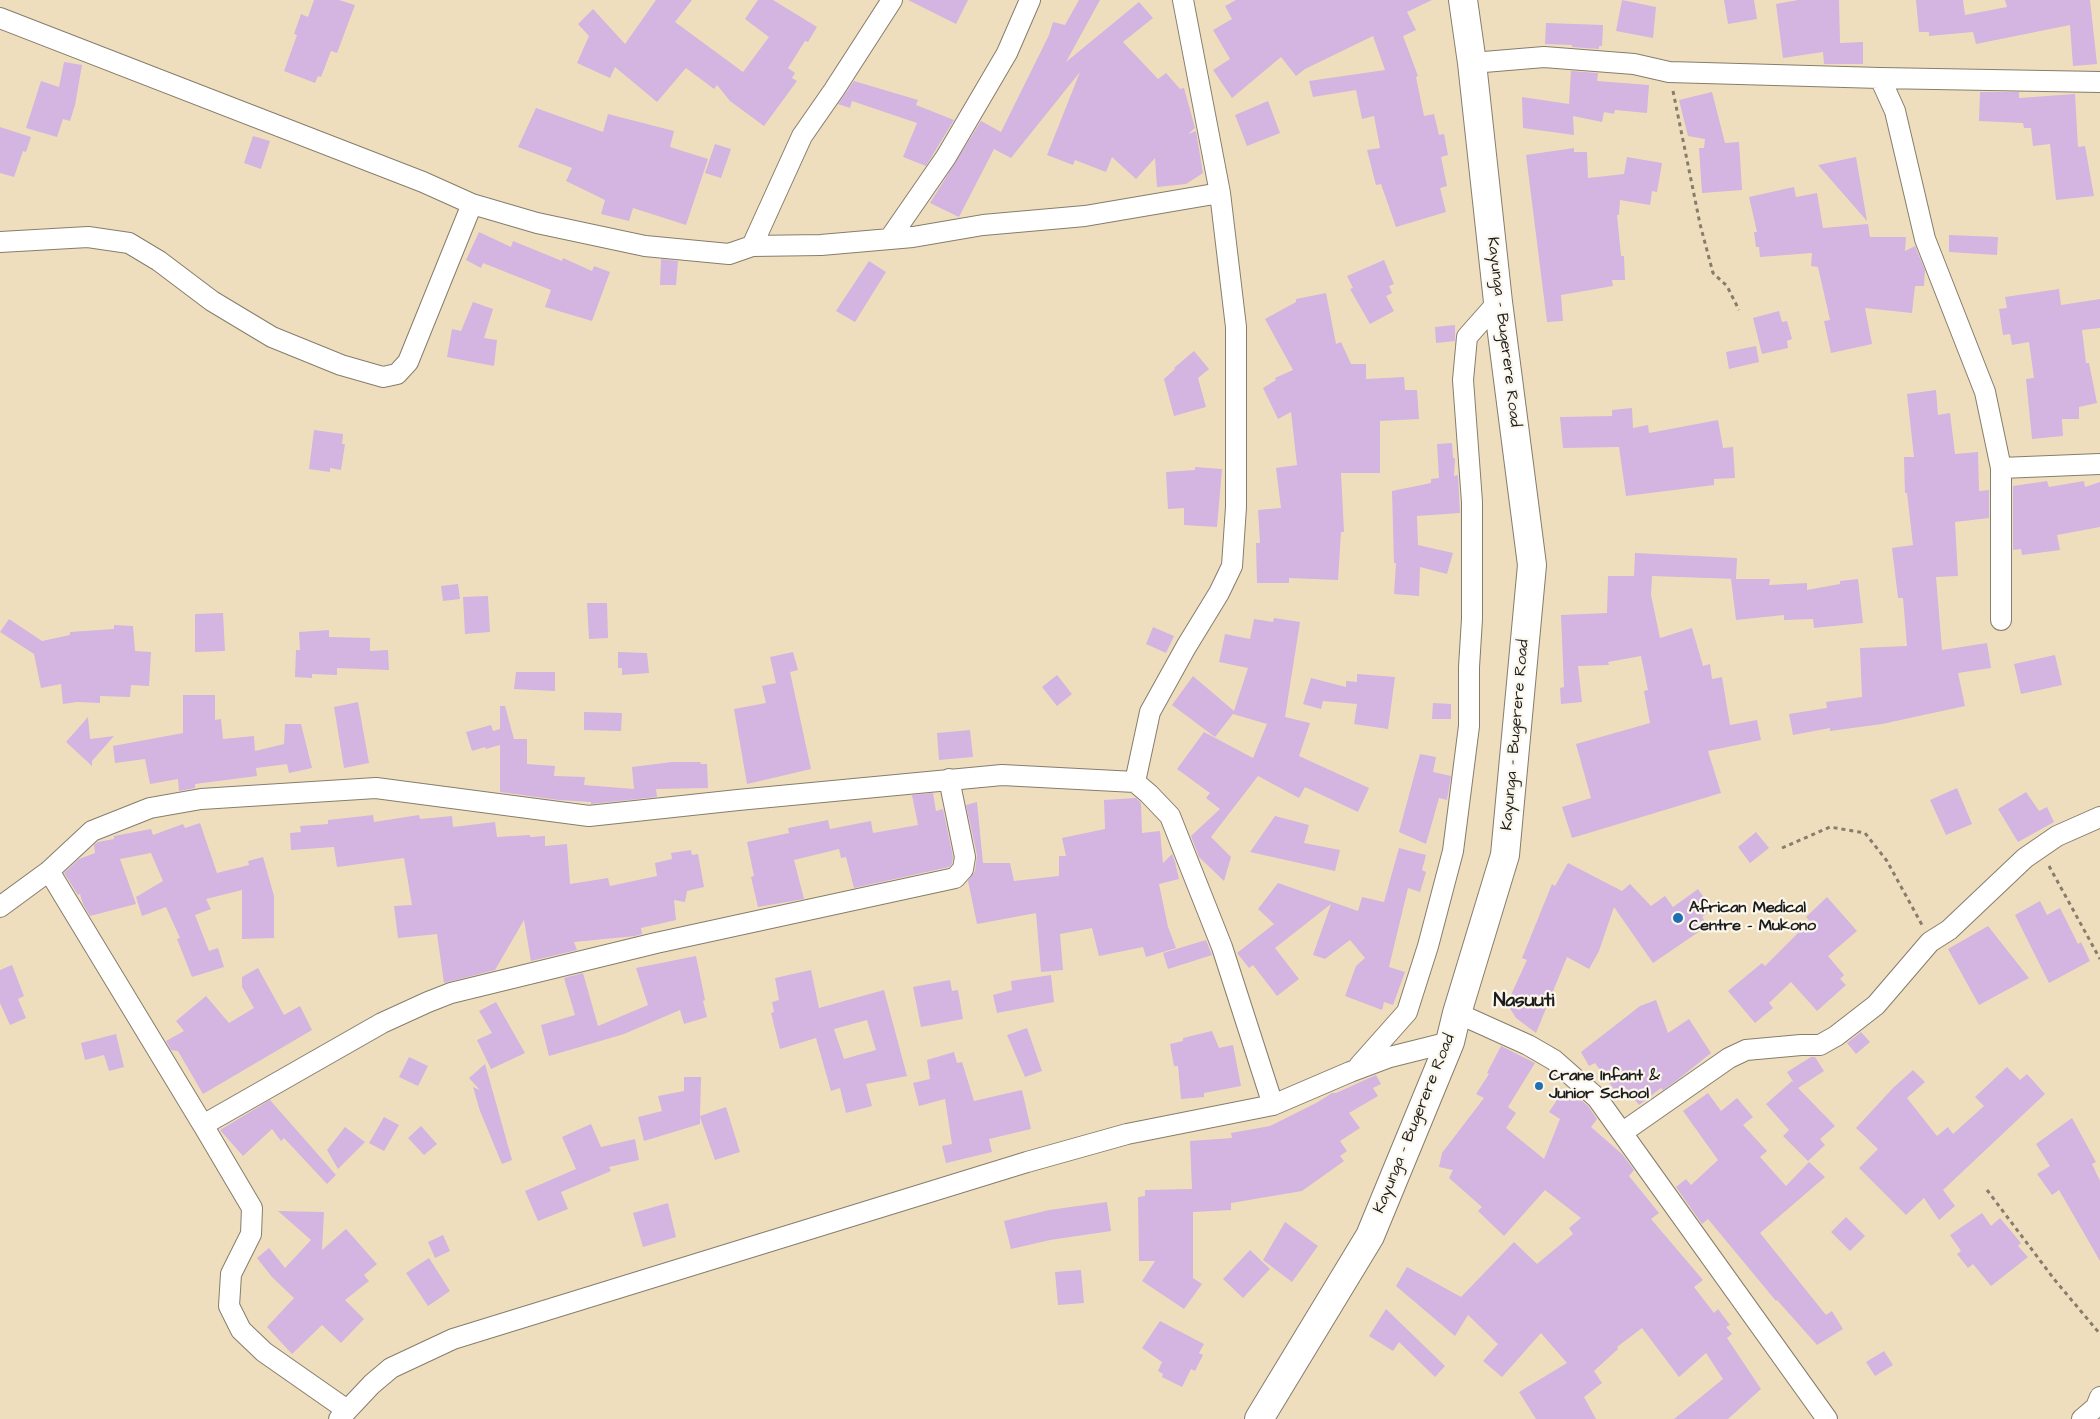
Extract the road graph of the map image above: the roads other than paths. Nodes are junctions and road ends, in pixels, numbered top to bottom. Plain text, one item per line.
1 (892, 0) edge
2 (1030, 0) edge
3 (1183, 0) edge
4 (1463, 0) edge
5 (0, 18) edge
6 (1472, 63) junction
7 (1880, 78) junction
8 (2100, 82) edge
9 (1220, 192) junction
10 (472, 204) junction
11 (890, 238) junction
12 (0, 242) edge
13 (752, 246) junction
14 (1498, 302) junction
15 (2100, 464) edge
16 (2001, 468) junction
17 (2001, 620) dead end
18 (950, 779) junction
19 (1135, 782) junction
20 (2100, 817) edge
21 (49, 871) junction
22 (0, 907) edge
23 (1457, 1013) junction
24 (1450, 1042) junction
25 (1356, 1070) junction
26 (1273, 1105) junction
27 (203, 1125) junction
28 (1623, 1132) junction
29 (343, 1414) edge
30 (1266, 1415) edge
31 (1827, 1419) edge

1 - 13 street
2 - 11 street
3 - 9 street
4 - 6 main road, Kayunga - Bugerere Road
5 - 10 street
6 - 7 street
6 - 14 main road, Kayunga - Bugerere Road
7 - 8 street
7 - 16 street
9 - 11 street
9 - 19 street
10 - 12 street
10 - 13 street
11 - 13 street
14 - 23 main road, Kayunga - Bugerere Road
14 - 25 street
15 - 16 street
16 - 17 street
18 - 19 street
18 - 21 street
18 - 27 street
19 - 26 street
20 - 28 street
21 - 22 street
21 - 27 street
23 - 24 main road, Kayunga - Bugerere Road
23 - 28 street
24 - 25 street
24 - 30 main road, Kayunga - Bugerere Road
25 - 26 street
26 - 29 street
27 - 29 street
28 - 31 street

